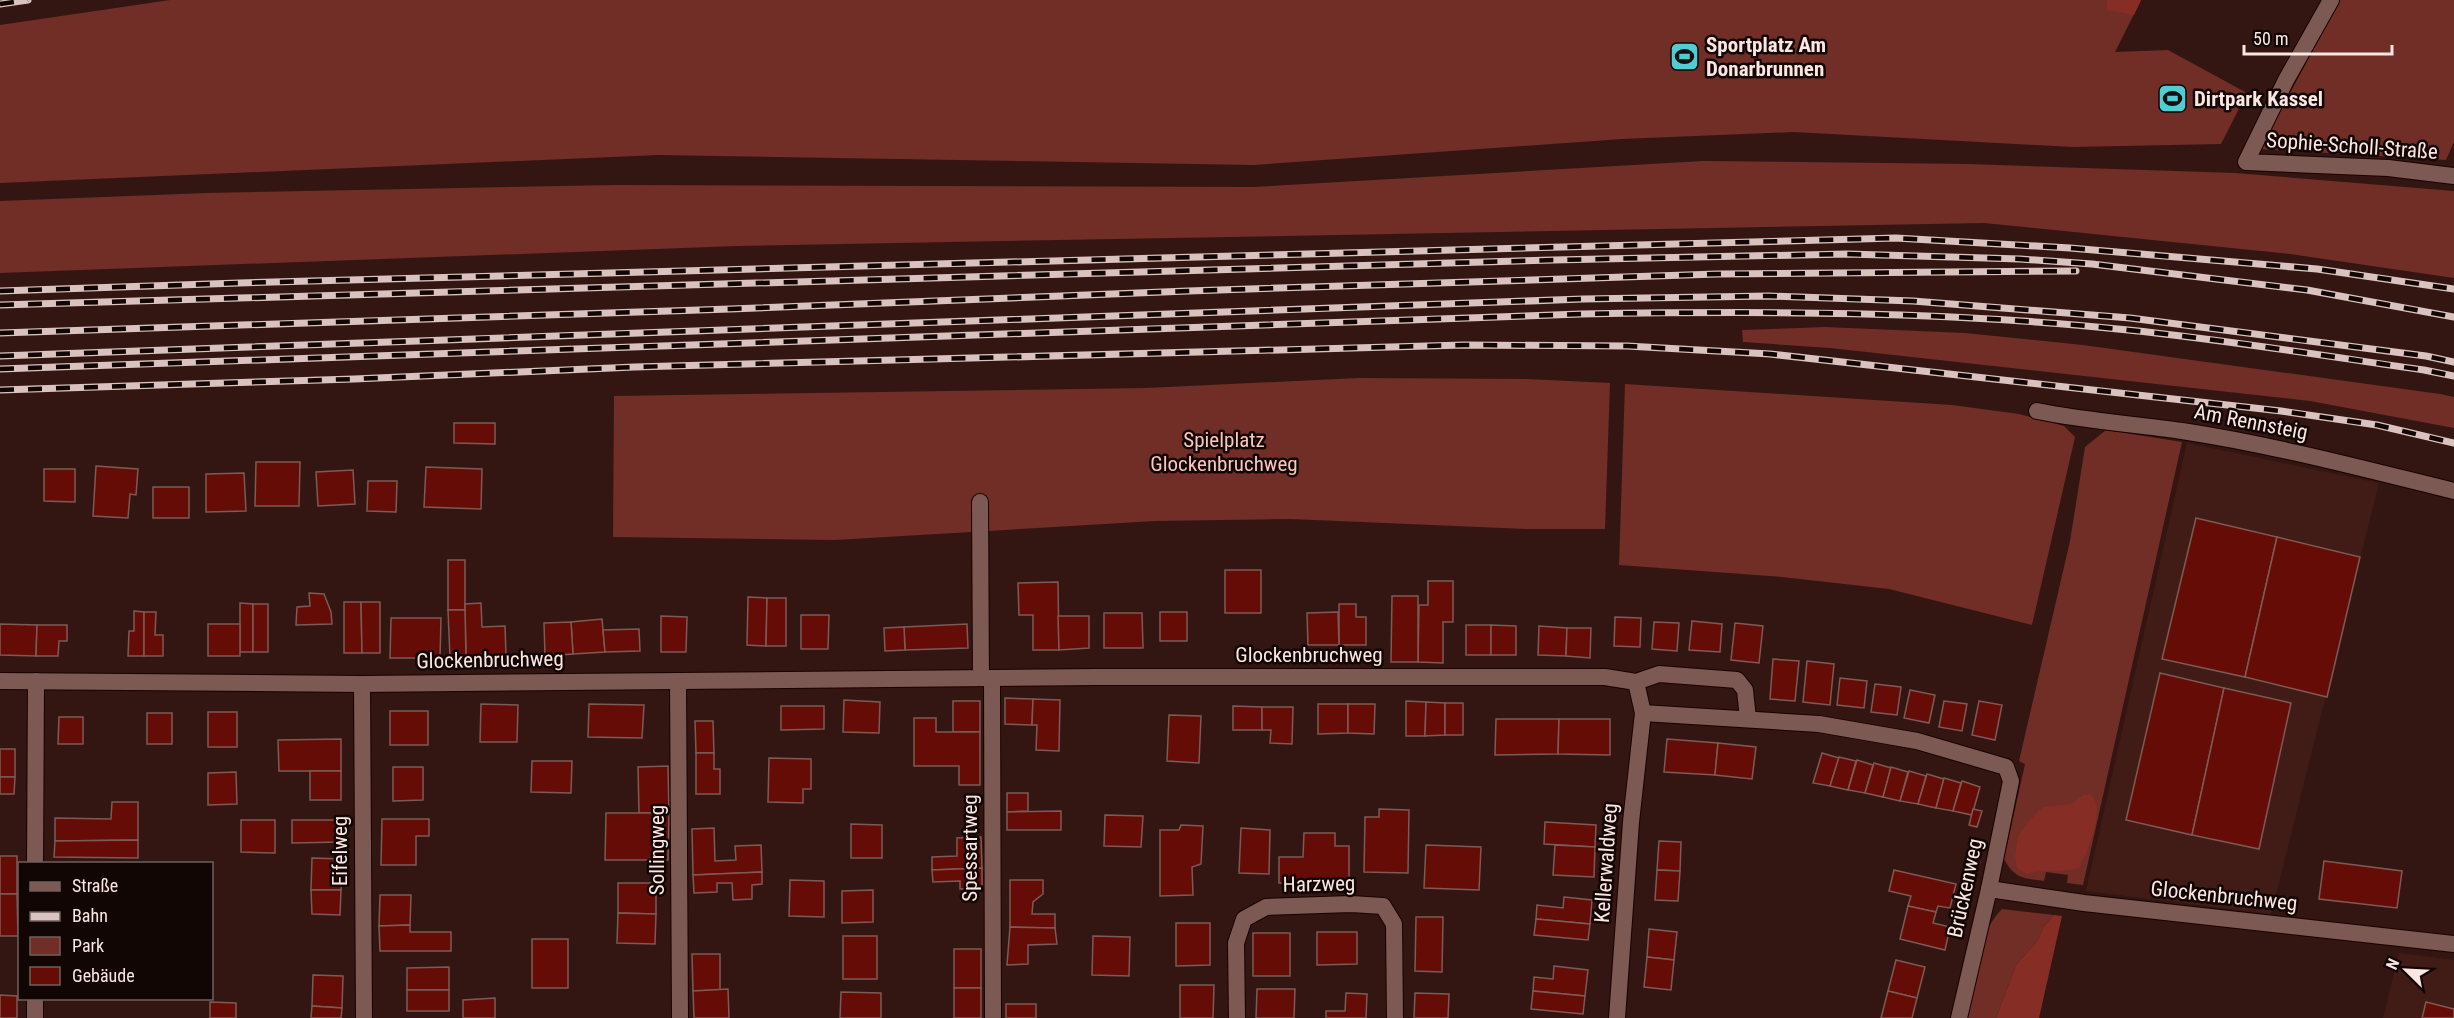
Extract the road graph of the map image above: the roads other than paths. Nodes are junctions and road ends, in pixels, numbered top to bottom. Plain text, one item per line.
1 (2331, 0) edge
2 (2454, 176) edge
3 (2037, 411) dead end
4 (2454, 491) edge
5 (980, 502) dead end
6 (986, 678) junction
7 (0, 681) edge
8 (36, 681) junction
9 (678, 681) junction
10 (1636, 682) junction
11 (362, 684) junction
12 (1643, 713) junction
13 (1748, 719) junction
14 (35, 862) edge
15 (1989, 889) junction
16 (2454, 944) edge
17 (35, 1000) edge
18 (34, 1018) edge
19 (364, 1018) edge
20 (680, 1018) edge
21 (993, 1018) edge
22 (1237, 1018) edge
23 (1395, 1018) edge
24 (1617, 1018) edge
25 (1959, 1018) edge

1 - 2 street, Sophie-Scholl-Straße
3 - 4 street, Am Rennsteig
5 - 6 street
6 - 9 street, Glockenbruchweg
6 - 10 street, Glockenbruchweg
6 - 21 street, Spessartweg
7 - 8 street, Glockenbruchweg
8 - 11 street, Glockenbruchweg
8 - 14 street
9 - 11 street, Glockenbruchweg
9 - 20 street, Sollingweg
10 - 12 street
10 - 13 street, Glockenbruchweg
11 - 19 street, Eifelweg
12 - 13 street
12 - 24 street, Kellerwaldweg
13 - 15 street, Brückenweg
15 - 16 street, Glockenbruchweg
15 - 25 street, Brückenweg
17 - 18 street
22 - 23 street, Harzweg

